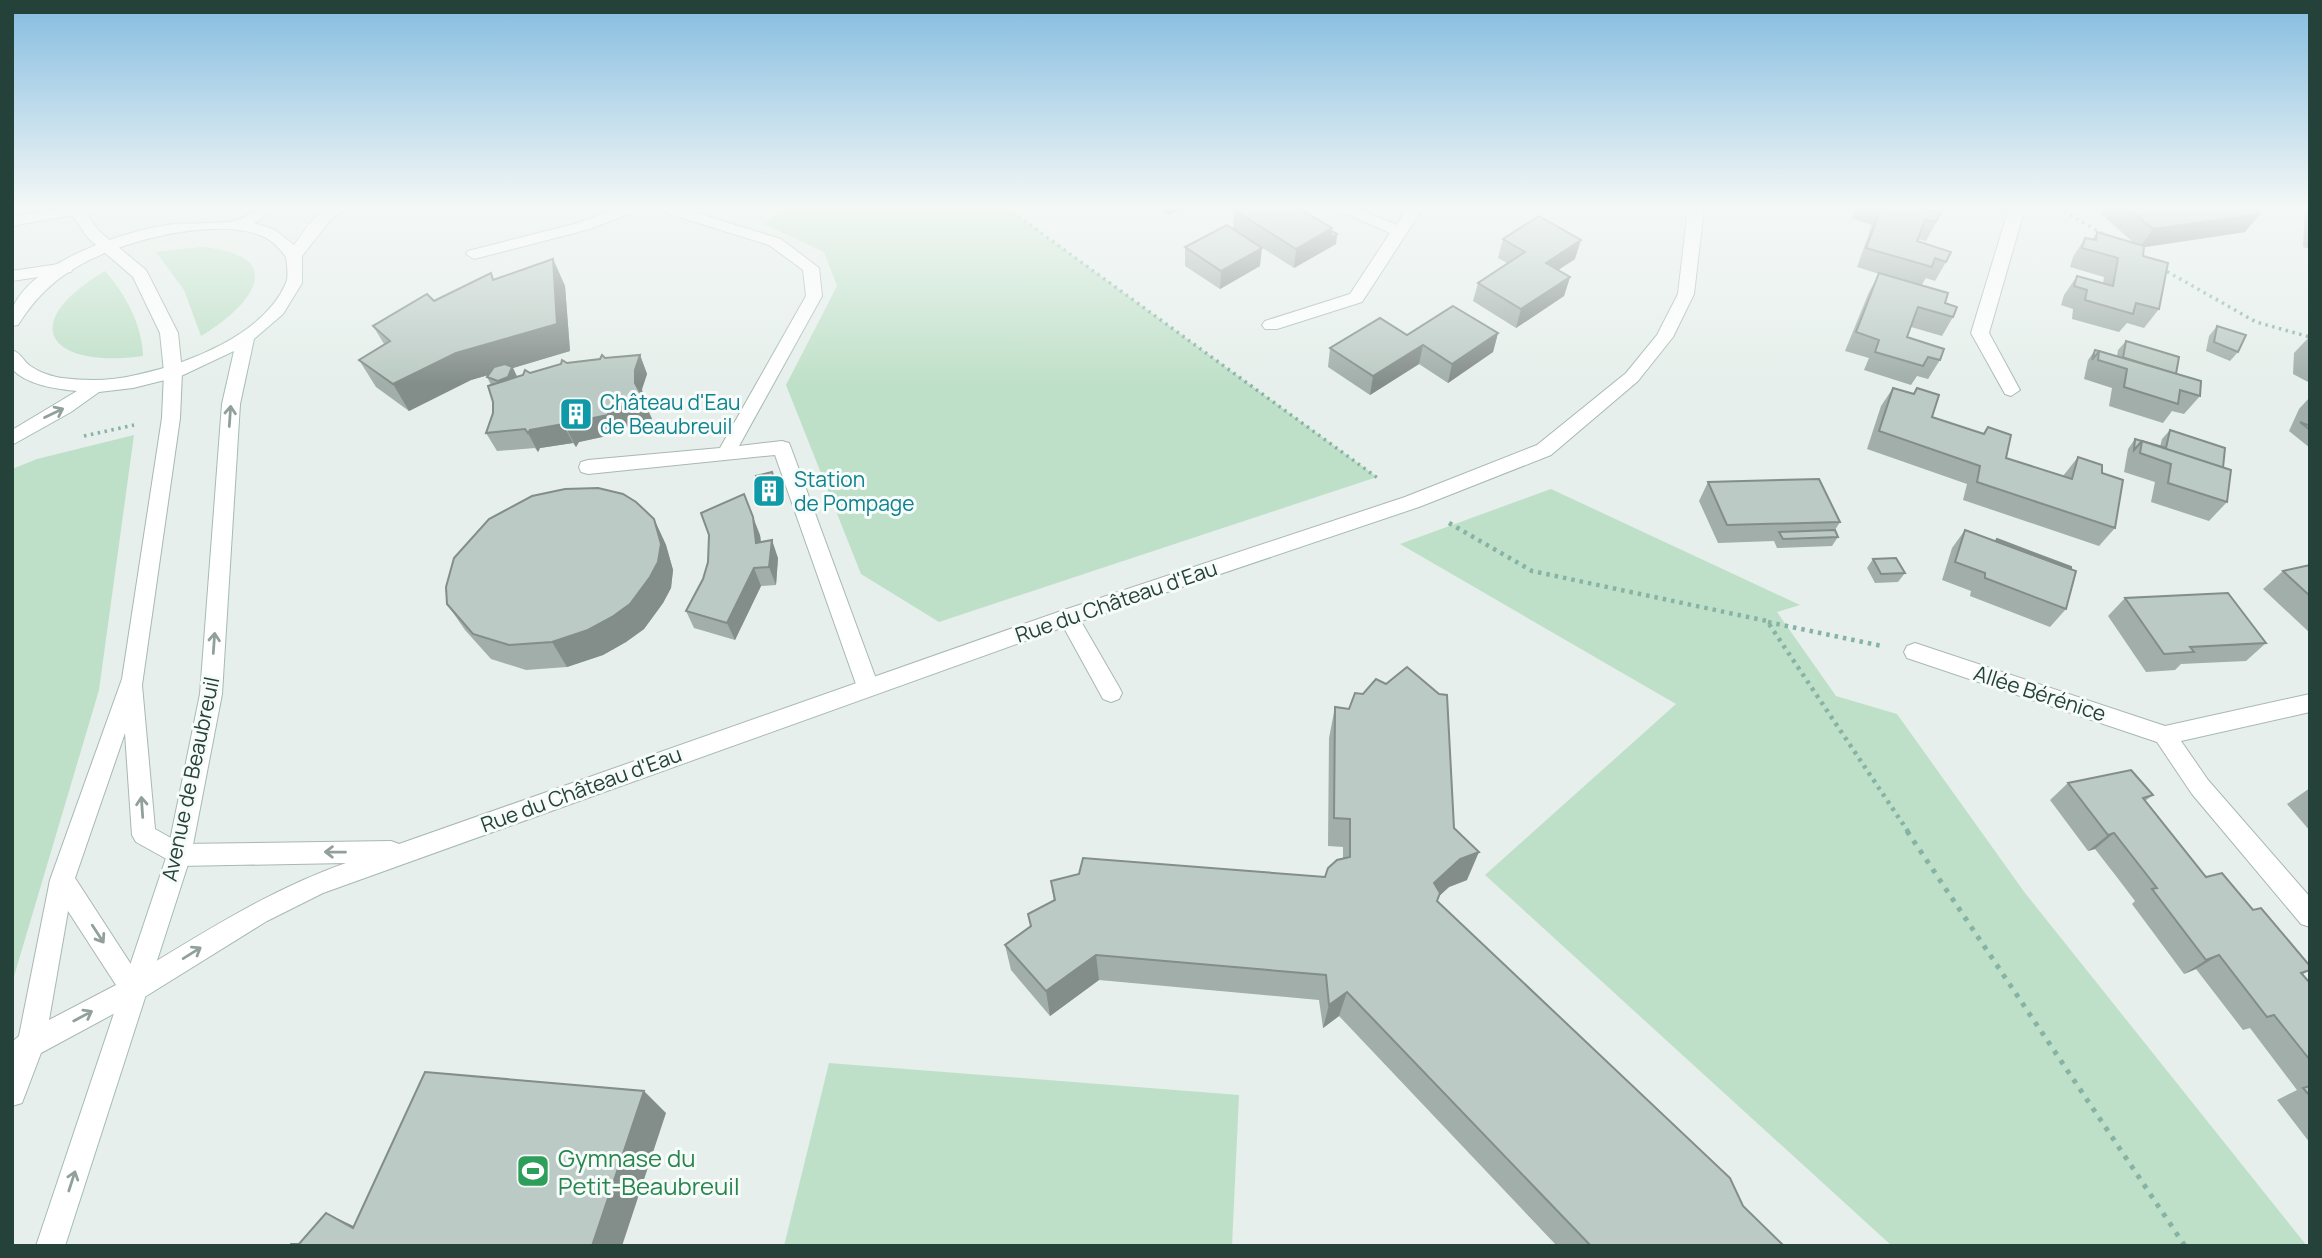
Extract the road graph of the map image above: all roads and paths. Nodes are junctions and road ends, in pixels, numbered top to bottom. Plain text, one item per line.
1 (133, 267) edge
2 (294, 267) edge
3 (809, 267) edge
4 (1088, 267) edge
5 (1376, 267) edge
6 (1689, 267) edge
7 (2000, 267) edge
8 (2159, 267) edge
9 (65, 268) joint
10 (12, 276) edge
11 (12, 321) edge
12 (1272, 325) dead end
13 (246, 337) junction
14 (2310, 337) edge
15 (12, 356) edge
16 (173, 372) junction
17 (18, 377) edge
18 (94, 386) junction
19 (2011, 390) dead end
20 (138, 424) dead end
21 (84, 436) dead end
22 (12, 439) edge
23 (726, 453) junction
24 (588, 467) dead end
25 (1412, 502) junction
26 (1068, 617) junction
27 (1767, 621) junction
28 (1915, 652) joint
29 (133, 679) junction
30 (869, 687) junction
31 (1111, 693) dead end
32 (2310, 703) edge
33 (2165, 734) junction
34 (403, 853) junction
35 (179, 855) junction
36 (62, 880) junction
37 (2310, 916) edge
38 (134, 989) junction
39 (22, 1049) edge
40 (12, 1093) edge
41 (50, 1246) edge
42 (2185, 1246) edge

1 - 16 street
2 - 13 street
3 - 23 street
4 - 25 path
5 - 12 street
6 - 25 street, Rue du Château d'Eau
7 - 19 street
8 - 14 path
9 - 10 street
9 - 11 street
13 - 16 street
35 -> 13 street, Avenue de Beaubreuil
15 - 17 street
16 - 18 street
16 - 29 street
17 - 18 street
22 -> 18 street
20 - 21 path
23 - 24 street
23 - 30 street
25 - 26 street, Rue du Château d'Eau
25 - 27 path
26 - 30 street, Rue du Château d'Eau
26 - 31 street
27 - 28 path
27 - 42 path
28 - 33 street, Allée Bérénice
35 -> 29 street
29 - 36 street
30 - 34 street, Rue du Château d'Eau
32 - 33 street
33 - 37 street
34 -> 35 street
38 -> 34 street, Rue du Château d'Eau
35 - 38 street, Avenue de Beaubreuil
36 -> 38 street
36 - 39 street
39 -> 38 street, Rue du Château d'Eau
41 -> 38 street, Avenue de Beaubreuil
39 - 40 street

